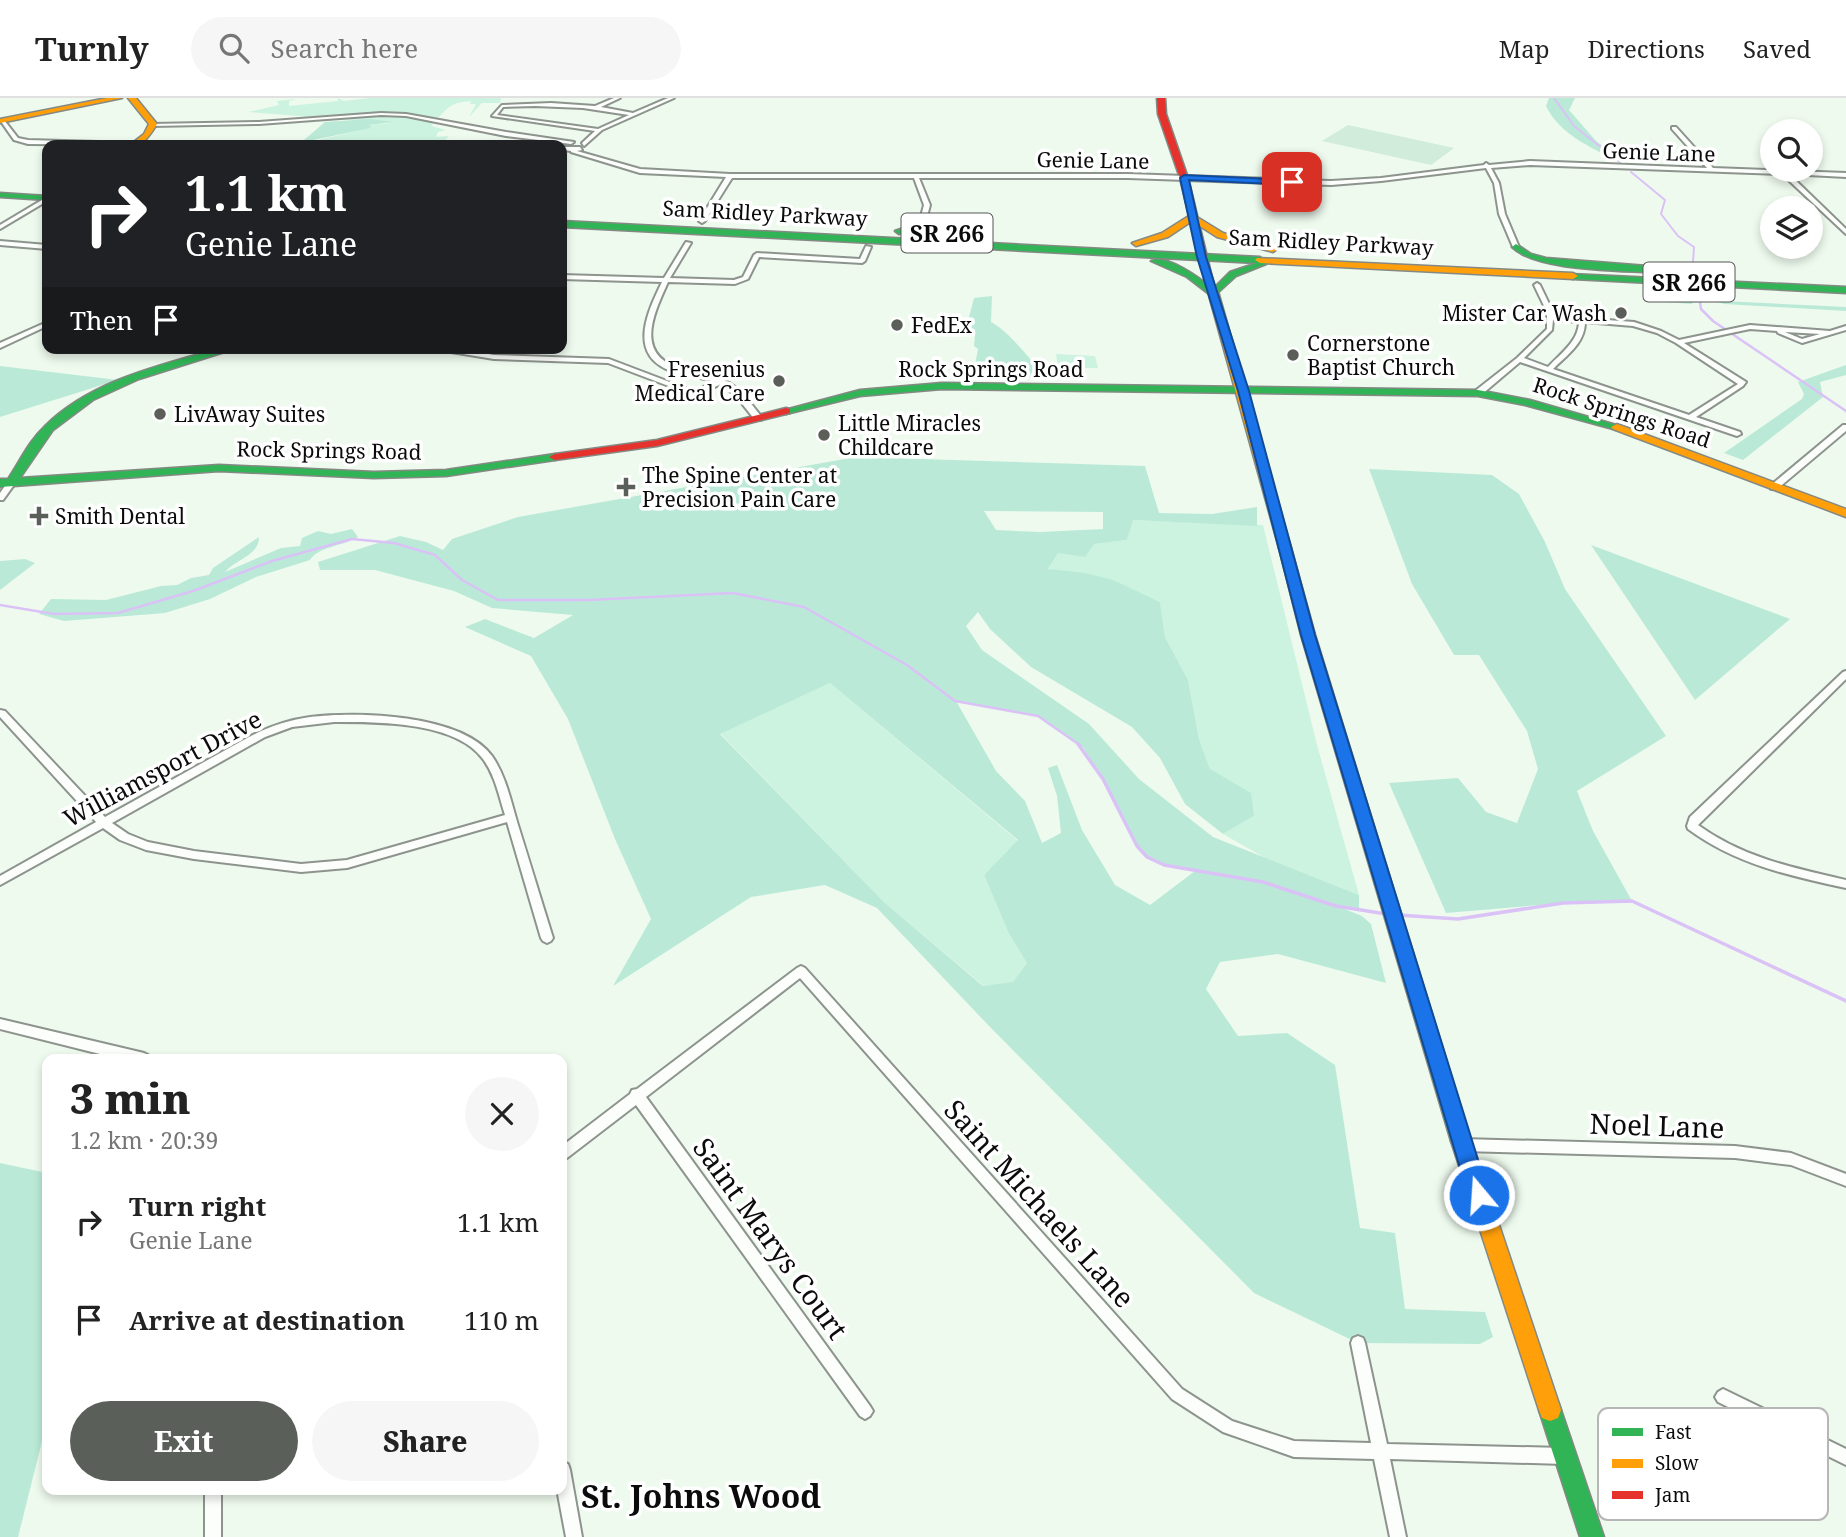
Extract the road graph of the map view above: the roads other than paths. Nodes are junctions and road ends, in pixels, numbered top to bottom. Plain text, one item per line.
1 (118, 98) edge
2 (132, 98) edge
3 (618, 98) edge
4 (672, 98) edge
5 (1161, 98) edge
6 (597, 107) junction
7 (632, 114) junction
8 (1, 121) edge
9 (152, 125) junction
10 (1674, 128) dead end
11 (594, 132) junction
12 (547, 139) joint
13 (141, 140) edge
14 (555, 140) edge
15 (567, 141) edge
16 (42, 142) edge
17 (572, 142) junction
18 (567, 145) edge
19 (582, 146) junction
20 (567, 150) edge
21 (572, 151) junction
22 (567, 154) edge
23 (592, 157) junction
24 (1486, 165) junction
25 (1712, 170) junction
26 (1760, 172) edge
27 (1823, 174) edge
28 (1846, 175) edge
29 (730, 176) junction
30 (916, 176) junction
31 (1184, 178) junction
32 (1794, 182) edge
33 (0, 185) edge
34 (42, 187) edge
35 (0, 195) edge
36 (42, 198) edge
37 (42, 201) edge
38 (567, 214) edge
39 (1192, 217) junction
40 (923, 220) junction
41 (702, 221) junction
42 (567, 224) edge
43 (0, 227) edge
44 (1844, 228) edge
45 (666, 229) junction
46 (723, 232) junction
47 (979, 235) junction
48 (898, 236) junction
49 (844, 238) junction
50 (0, 243) edge
51 (688, 243) junction
52 (1136, 243) junction
53 (42, 247) edge
54 (868, 247) junction
55 (1273, 249) junction
56 (1201, 251) junction
57 (1116, 252) junction
58 (1285, 261) junction
59 (1527, 264) junction
60 (567, 277) edge
61 (1846, 279) edge
62 (665, 281) junction
63 (1846, 290) edge
64 (1213, 294) junction
65 (1551, 318) junction
66 (1582, 320) junction
67 (42, 326) edge
68 (1846, 328) edge
69 (1678, 342) junction
70 (0, 346) edge
71 (214, 354) edge
72 (480, 354) edge
73 (1520, 359) junction
74 (1549, 369) junction
75 (720, 382) junction
76 (1243, 391) junction
77 (1478, 393) junction
78 (758, 418) junction
79 (1690, 418) junction
80 (1846, 427) edge
81 (1737, 434) dead end
82 (6, 482) edge
83 (1774, 487) junction
84 (0, 498) edge
85 (1846, 513) edge
86 (1846, 674) edge
87 (2, 713) dead end
88 (511, 817) junction
89 (103, 822) junction
90 (0, 881) edge
91 (1846, 884) edge
92 (547, 938) dead end
93 (3, 1028) edge
94 (121, 1054) edge
95 (636, 1094) junction
96 (1462, 1145) junction
97 (567, 1150) edge
98 (1846, 1180) edge
99 (1358, 1343) dead end
100 (1723, 1397) dead end
101 (1746, 1408) edge
102 (865, 1410) dead end
103 (1828, 1448) edge
104 (1381, 1451) junction
105 (1564, 1456) junction
106 (1846, 1457) edge
107 (213, 1495) edge
108 (566, 1495) edge
109 (213, 1537) edge
110 (574, 1537) edge
111 (1398, 1537) edge
112 (1592, 1537) edge

1 - 8 main road
2 - 9 main road
3 - 6 street
4 - 7 street
5 - 31 main road
6 - 7 street
6 - 11 street
7 - 11 street
8 - 16 street
9 - 12 street
9 - 13 main road
10 - 25 street
11 - 17 street
11 - 19 street
12 - 14 street
15 - 17 street
17 - 18 street
17 - 19 street
19 - 21 street
19 - 23 street, Genie Lane
20 - 21 street
21 - 22 street
21 - 23 street, Genie Lane
23 - 29 street, Genie Lane
24 - 25 street, Genie Lane
24 - 31 street, Genie Lane
24 - 59 street
25 - 26 street, Genie Lane
27 - 28 street, Genie Lane
29 - 30 street, Genie Lane
29 - 41 street
30 - 31 street, Genie Lane
30 - 40 street
31 - 39 main road
32 - 44 street
33 - 34 main road
35 - 36 main road
37 - 43 street
38 - 41 main road, Sam Ridley Parkway / SR 266
39 - 52 main road
39 - 55 main road
39 - 56 main road
40 - 47 main road
40 - 48 main road
41 - 48 main road, Sam Ridley Parkway / SR 266
42 - 45 main road, Sam Ridley Parkway / SR 266
45 - 46 main road, Sam Ridley Parkway / SR 266
45 - 51 main road
46 - 49 main road, Sam Ridley Parkway / SR 266
46 - 51 main road
47 - 48 main road, Sam Ridley Parkway / SR 266
47 - 52 main road, Sam Ridley Parkway / SR 266
48 - 49 main road, Sam Ridley Parkway / SR 266
48 - 54 main road
48 - 57 main road, Sam Ridley Parkway / SR 266
49 - 54 main road
50 - 53 street
51 - 62 street
52 - 56 main road, Sam Ridley Parkway / SR 266
54 - 62 street
55 - 56 main road, Sam Ridley Parkway / SR 266
55 - 59 main road, Sam Ridley Parkway / SR 266
56 - 57 main road, Sam Ridley Parkway / SR 266
56 - 58 main road, Sam Ridley Parkway / SR 266
56 - 64 main road
57 - 64 main road
58 - 59 main road, Sam Ridley Parkway / SR 266
58 - 64 main road
59 - 61 main road, Sam Ridley Parkway / SR 266
59 - 63 main road, Sam Ridley Parkway / SR 266
59 - 65 street
60 - 62 street
62 - 75 street
64 - 76 main road
65 - 66 street
65 - 73 street
66 - 69 street
66 - 74 street
67 - 70 street
68 - 69 street
69 - 79 street
71 - 82 main road
72 - 75 street
73 - 74 street
73 - 77 street
74 - 79 street
75 - 78 street
76 - 77 main road, Rock Springs Road
76 - 78 main road, Rock Springs Road
76 - 96 main road
77 - 83 main road, Rock Springs Road
78 - 82 main road, Rock Springs Road
79 - 81 street
80 - 83 street
82 - 84 street
83 - 85 main road, Rock Springs Road
86 - 91 street
87 - 89 street
88 - 89 street
88 - 89 street, Williamsport Drive
88 - 92 street, Williamsport Drive
89 - 90 street, Williamsport Drive
93 - 94 street
95 - 97 street, Saint Michaels Lane
95 - 102 street, Saint Marys Court
95 - 104 street, Saint Michaels Lane
96 - 98 street, Noel Lane
96 - 105 main road
99 - 104 street
100 - 101 street
103 - 106 street
104 - 105 street, Saint Michaels Lane
104 - 111 street
105 - 112 main road
107 - 109 street
108 - 110 street

